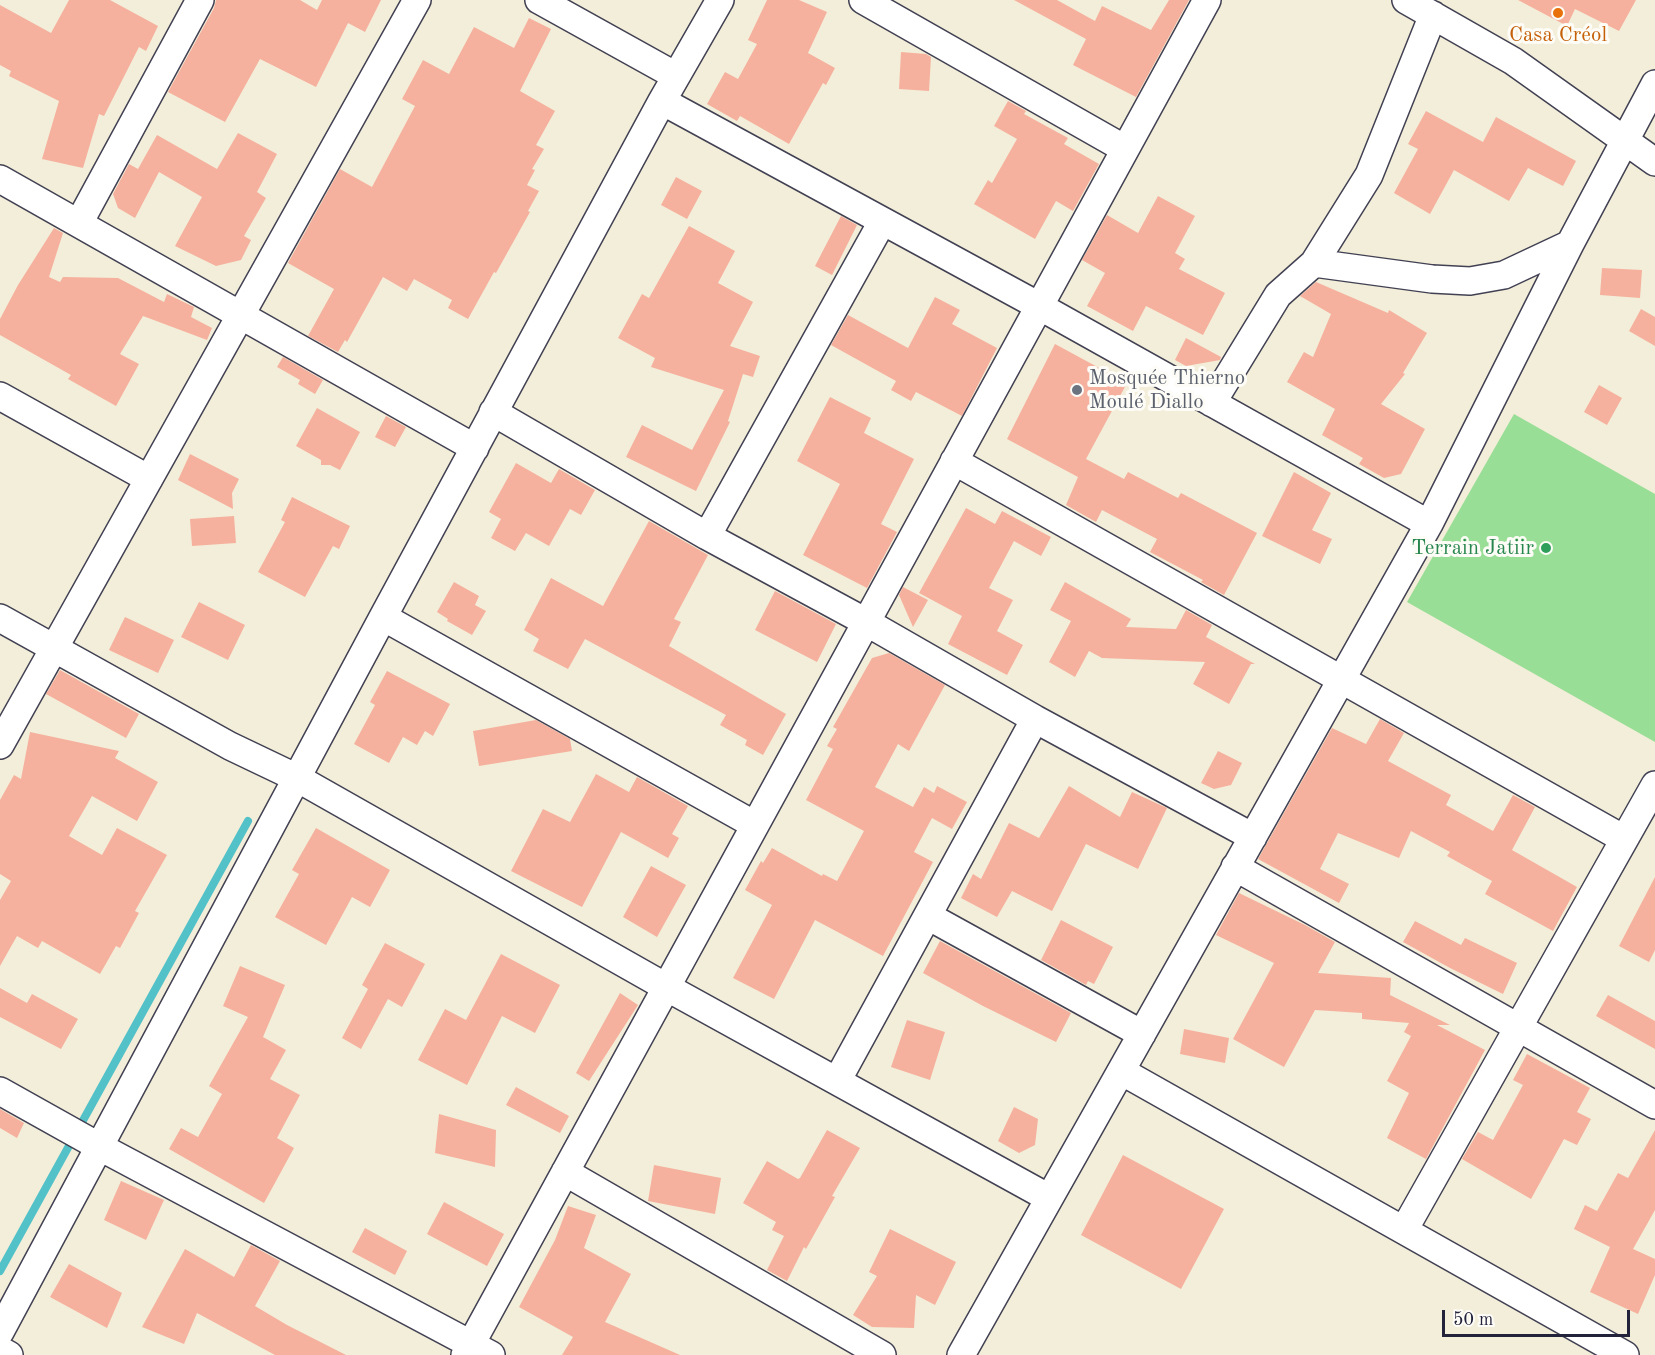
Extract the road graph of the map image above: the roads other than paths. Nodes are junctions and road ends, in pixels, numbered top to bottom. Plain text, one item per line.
1 (200, 0) edge
2 (417, 0) edge
3 (539, 0) edge
4 (720, 0) edge
5 (863, 0) edge
6 (1207, 0) edge
7 (1406, 0) edge
8 (1433, 15) junction
9 (676, 76) junction
10 (1655, 84) edge
11 (662, 102) junction
12 (1624, 141) junction
13 (1125, 149) junction
14 (1655, 162) edge
15 (0, 179) edge
16 (882, 222) junction
17 (79, 223) junction
18 (1570, 244) junction
19 (1314, 263) junction
20 (1039, 306) junction
21 (240, 316) junction
22 (0, 396) edge
23 (1212, 403) junction
24 (493, 412) junction
25 (475, 448) junction
26 (954, 461) junction
27 (149, 479) junction
28 (1429, 524) junction
29 (707, 536) junction
30 (383, 617) junction
31 (0, 618) edge
32 (866, 621) junction
33 (54, 649) junction
34 (1341, 679) junction
35 (1035, 719) junction
36 (0, 746) edge
37 (297, 778) junction
38 (1655, 785) edge
39 (755, 825) junction
40 (1252, 837) junction
41 (1624, 839) junction
42 (1235, 867) junction
43 (928, 916) junction
44 (666, 987) junction
45 (1518, 1028) junction
46 (1142, 1034) junction
47 (1121, 1071) junction
48 (837, 1081) junction
49 (0, 1090) edge
50 (1655, 1105) edge
51 (100, 1147) junction
52 (565, 1172) junction
53 (1049, 1198) junction
54 (1404, 1230) junction
55 (0, 1332) edge
56 (0, 1350) edge
57 (475, 1351) edge
58 (9, 1355) edge
59 (882, 1355) edge
60 (961, 1355) edge
61 (1625, 1355) edge

1 - 17 street
2 - 21 street
3 - 9 street
4 - 9 street
5 - 13 street
6 - 13 street
7 - 8 street
8 - 12 street
8 - 19 street
9 - 11 street
10 - 12 street
11 - 16 street
11 - 24 street
12 - 14 street
12 - 18 street
13 - 20 street
15 - 17 street
16 - 20 street
16 - 29 street
17 - 21 street
18 - 19 street
18 - 28 street
19 - 23 street
20 - 23 street
20 - 26 street
21 - 25 street
21 - 27 street
22 - 27 street
23 - 28 street
24 - 25 street
24 - 29 street
25 - 30 street
26 - 32 street
26 - 34 street
27 - 33 street
28 - 34 street
29 - 32 street
30 - 37 street
30 - 39 street
31 - 33 street
32 - 35 street
32 - 39 street
33 - 36 street
33 - 37 street
34 - 40 street
34 - 41 street
35 - 40 street
35 - 43 street
37 - 44 street
37 - 51 street
38 - 41 street
39 - 44 street
40 - 42 street
41 - 45 street
42 - 45 street
42 - 46 street
43 - 46 street
43 - 48 street
44 - 48 street
44 - 52 street
45 - 50 street
45 - 54 street
46 - 47 street
47 - 53 street
47 - 54 street
48 - 53 street
49 - 51 street
51 - 55 street
51 - 57 street
52 - 57 street
52 - 59 street
53 - 60 street
54 - 61 street
56 - 58 street

